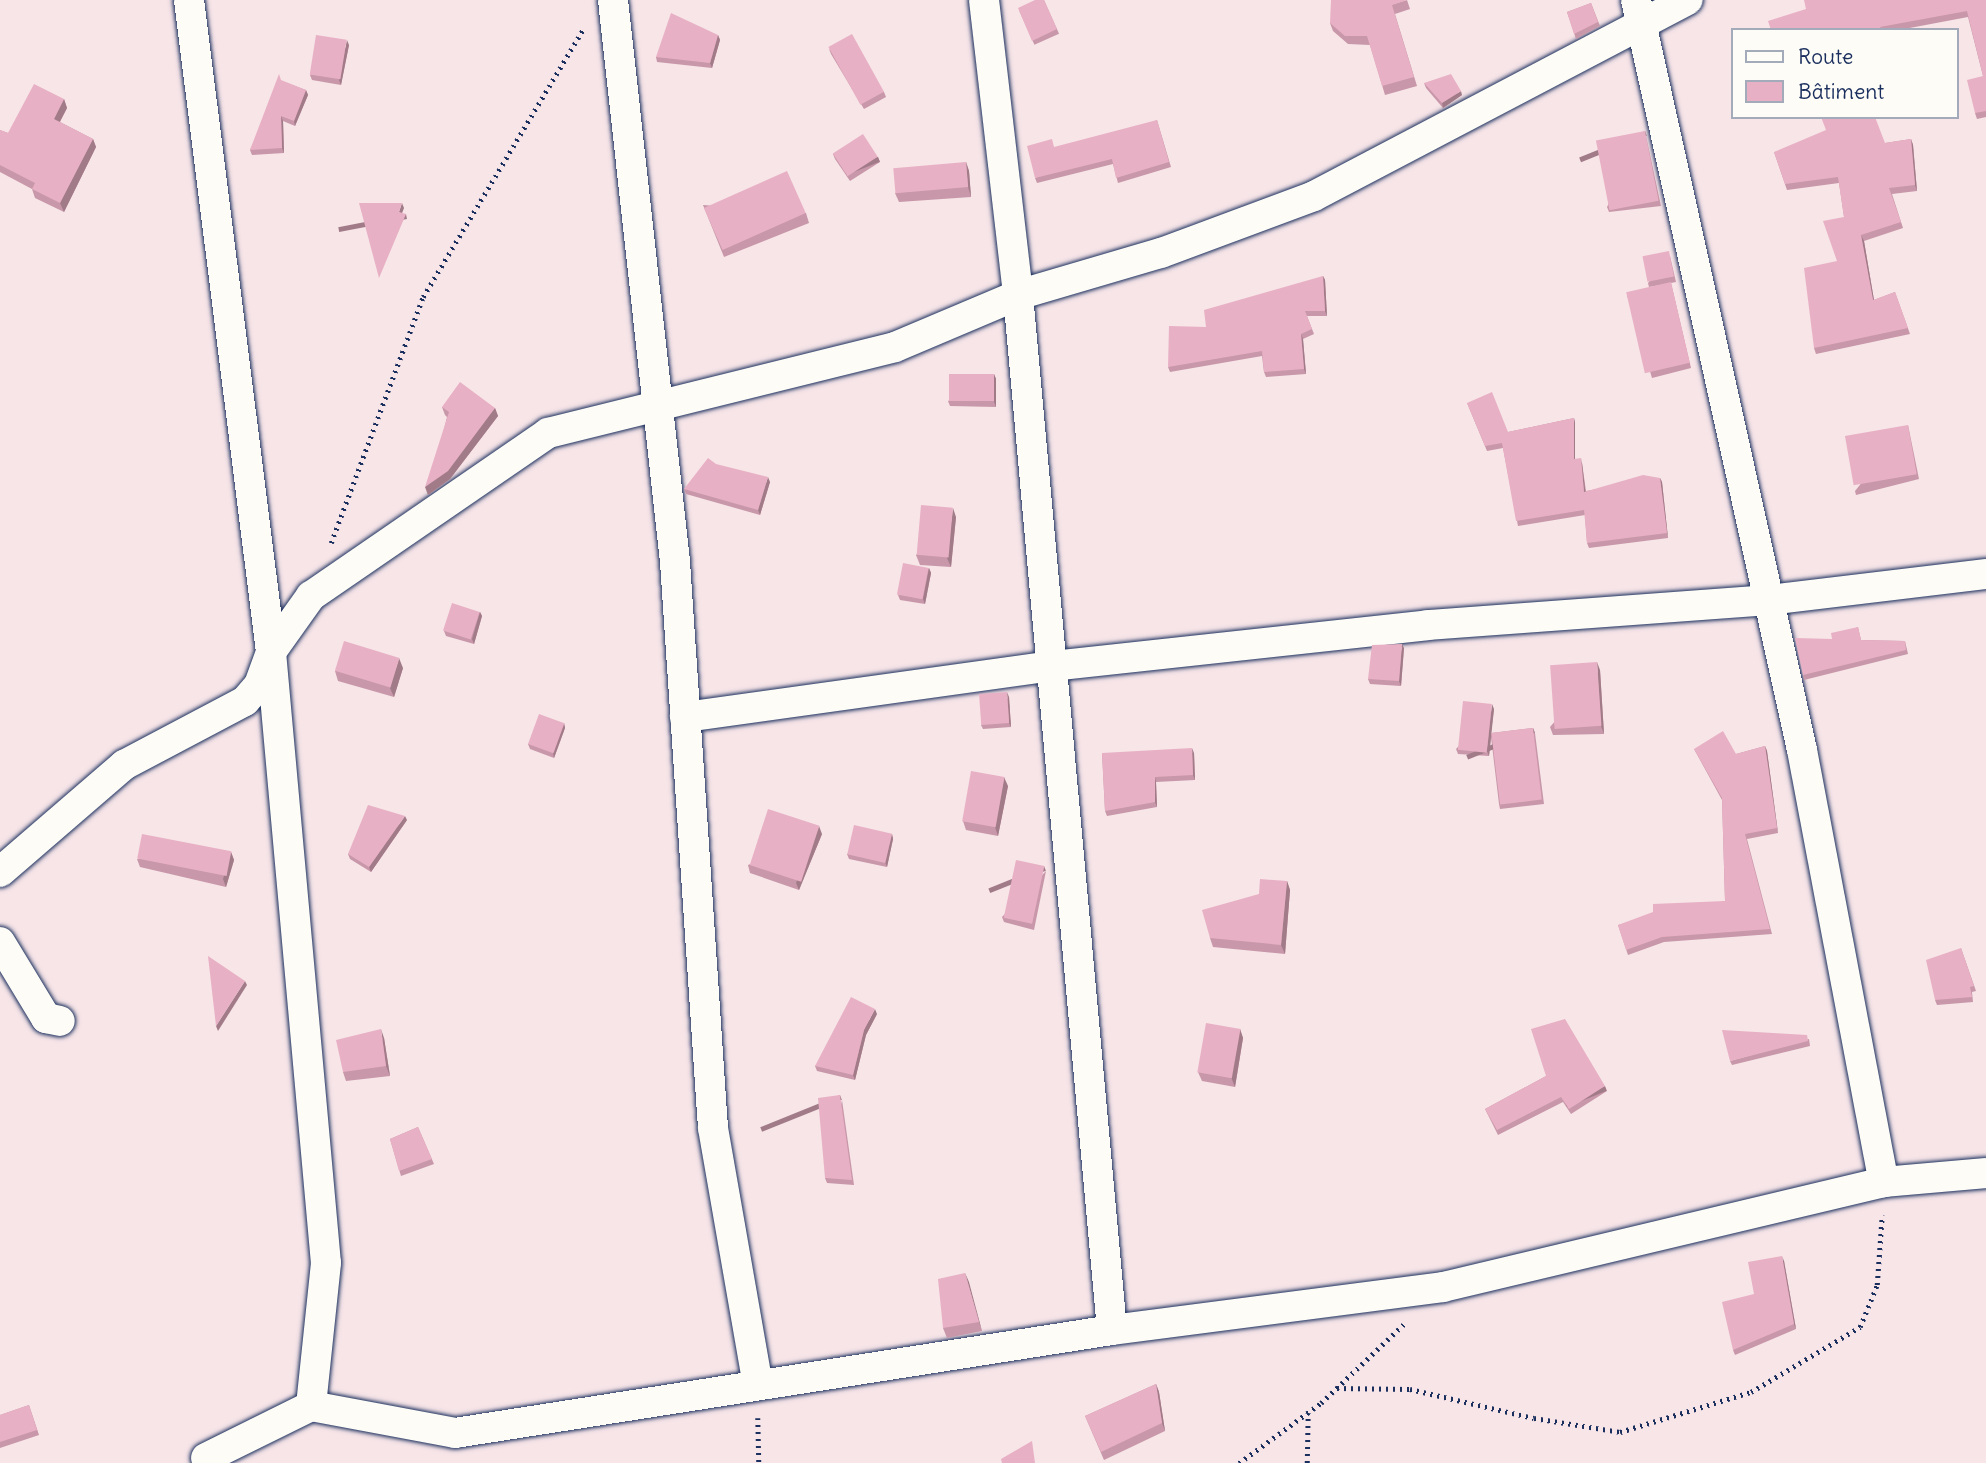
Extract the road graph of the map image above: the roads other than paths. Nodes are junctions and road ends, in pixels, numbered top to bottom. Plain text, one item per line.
1 (189, 0) edge
2 (613, 0) edge
3 (984, 0) edge
4 (1688, 0) edge
5 (1638, 13) edge
6 (1018, 296) junction
7 (658, 403) junction
8 (1986, 574) edge
9 (1768, 600) junction
10 (271, 652) junction
11 (1052, 666) junction
12 (685, 718) junction
13 (0, 872) edge
14 (0, 942) edge
15 (60, 1021) dead end
16 (1986, 1173) edge
17 (1884, 1182) junction
18 (1112, 1330) junction
19 (758, 1385) junction
20 (311, 1406) junction
21 (206, 1458) dead end

1 - 10 street
2 - 7 street
3 - 6 street
4 - 5 street
5 - 6 street
5 - 9 street
6 - 7 street
6 - 11 street
7 - 10 street
7 - 12 street
8 - 9 street
9 - 11 street
9 - 17 street
10 - 13 street
10 - 20 street
11 - 12 street
11 - 18 street
12 - 19 street
14 - 15 street
16 - 17 street
17 - 18 street
18 - 19 street
19 - 20 street
20 - 21 street

